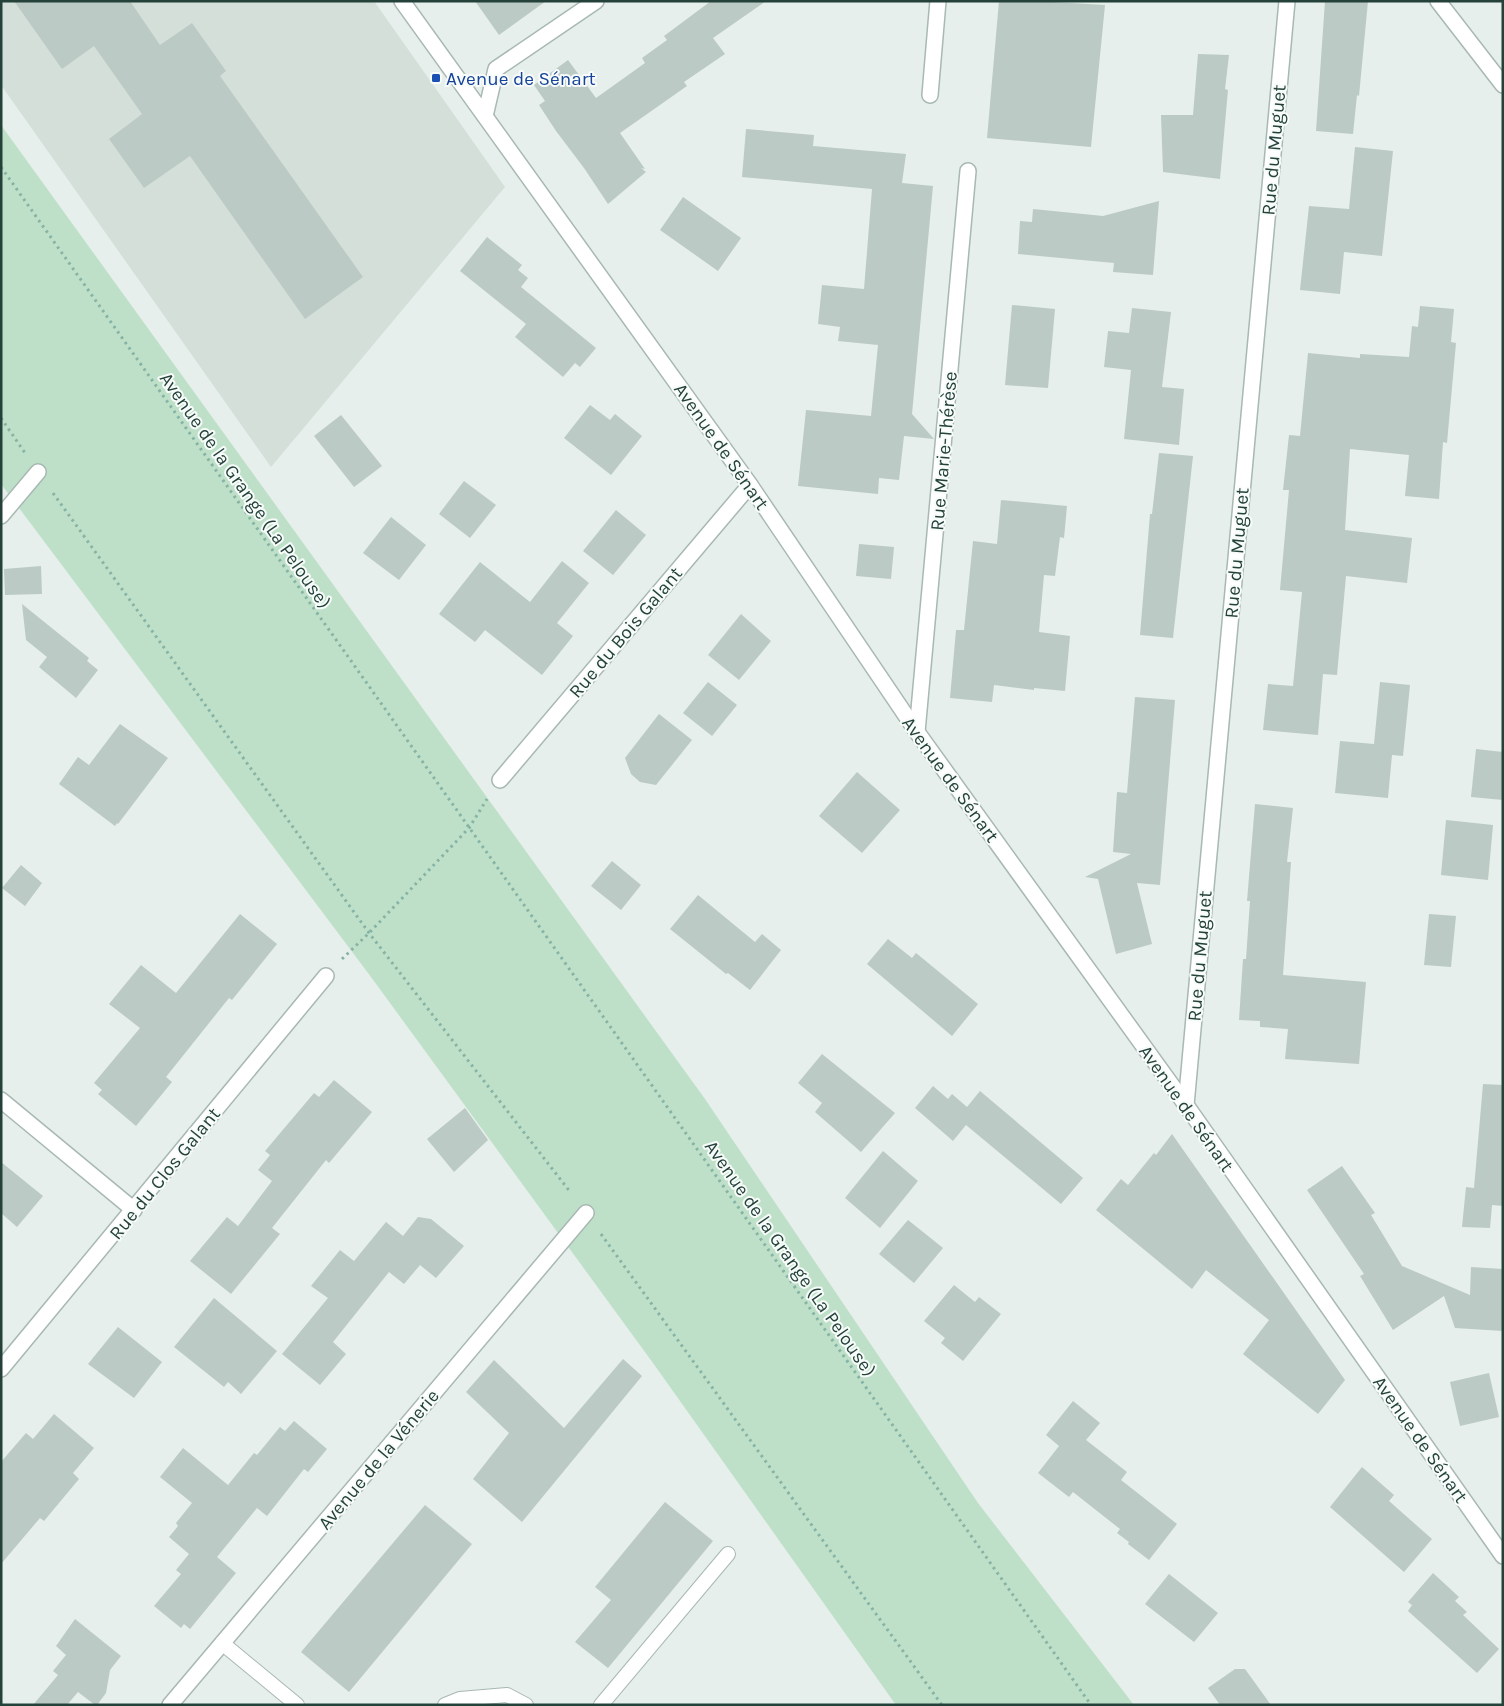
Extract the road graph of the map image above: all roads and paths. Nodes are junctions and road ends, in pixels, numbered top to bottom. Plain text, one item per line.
1 (402, 1) edge
2 (596, 1) edge
3 (938, 1) edge
4 (1287, 1) edge
5 (1438, 1) edge
6 (1503, 85) edge
7 (930, 95) dead end
8 (485, 116) junction
9 (1, 167) edge
10 (968, 171) dead end
11 (1, 418) edge
12 (38, 472) junction
13 (750, 485) junction
14 (1, 516) edge
15 (917, 732) junction
16 (496, 786) joint
17 (469, 828) junction
18 (369, 933) junction
19 (340, 960) dead end
20 (326, 976) dead end
21 (1, 1100) edge
22 (1186, 1105) junction
23 (134, 1210) junction
24 (586, 1213) junction
25 (1, 1369) edge
26 (728, 1554) dead end
27 (1503, 1556) edge
28 (222, 1643) junction
29 (170, 1705) edge
30 (297, 1705) edge
31 (445, 1705) edge
32 (526, 1705) edge
33 (601, 1705) edge
34 (942, 1705) edge
35 (1091, 1705) edge

1 - 8 street, Avenue de Sénart
2 - 8 street
3 - 7 street
4 - 22 street, Rue du Muguet
5 - 6 street
8 - 13 street, Avenue de Sénart
9 - 17 path, Avenue de la Grange (La Pelouse)
10 - 15 street, Rue Marie-Thérèse
11 - 12 path
12 - 14 street
12 - 18 path
13 - 15 street, Avenue de Sénart
13 - 16 street, Rue du Bois Galant
15 - 22 street, Avenue de Sénart
16 - 17 path
17 - 18 path
17 - 35 path, Avenue de la Grange (La Pelouse)
18 - 19 path
18 - 24 path
20 - 23 street, Rue du Clos Galant
21 - 23 street
22 - 27 street, Avenue de Sénart
23 - 25 street, Rue du Clos Galant
24 - 28 street, Avenue de la Vénerie
24 - 34 path
26 - 33 lane
28 - 29 street, Avenue de la Vénerie
28 - 30 lane
31 - 32 lane

